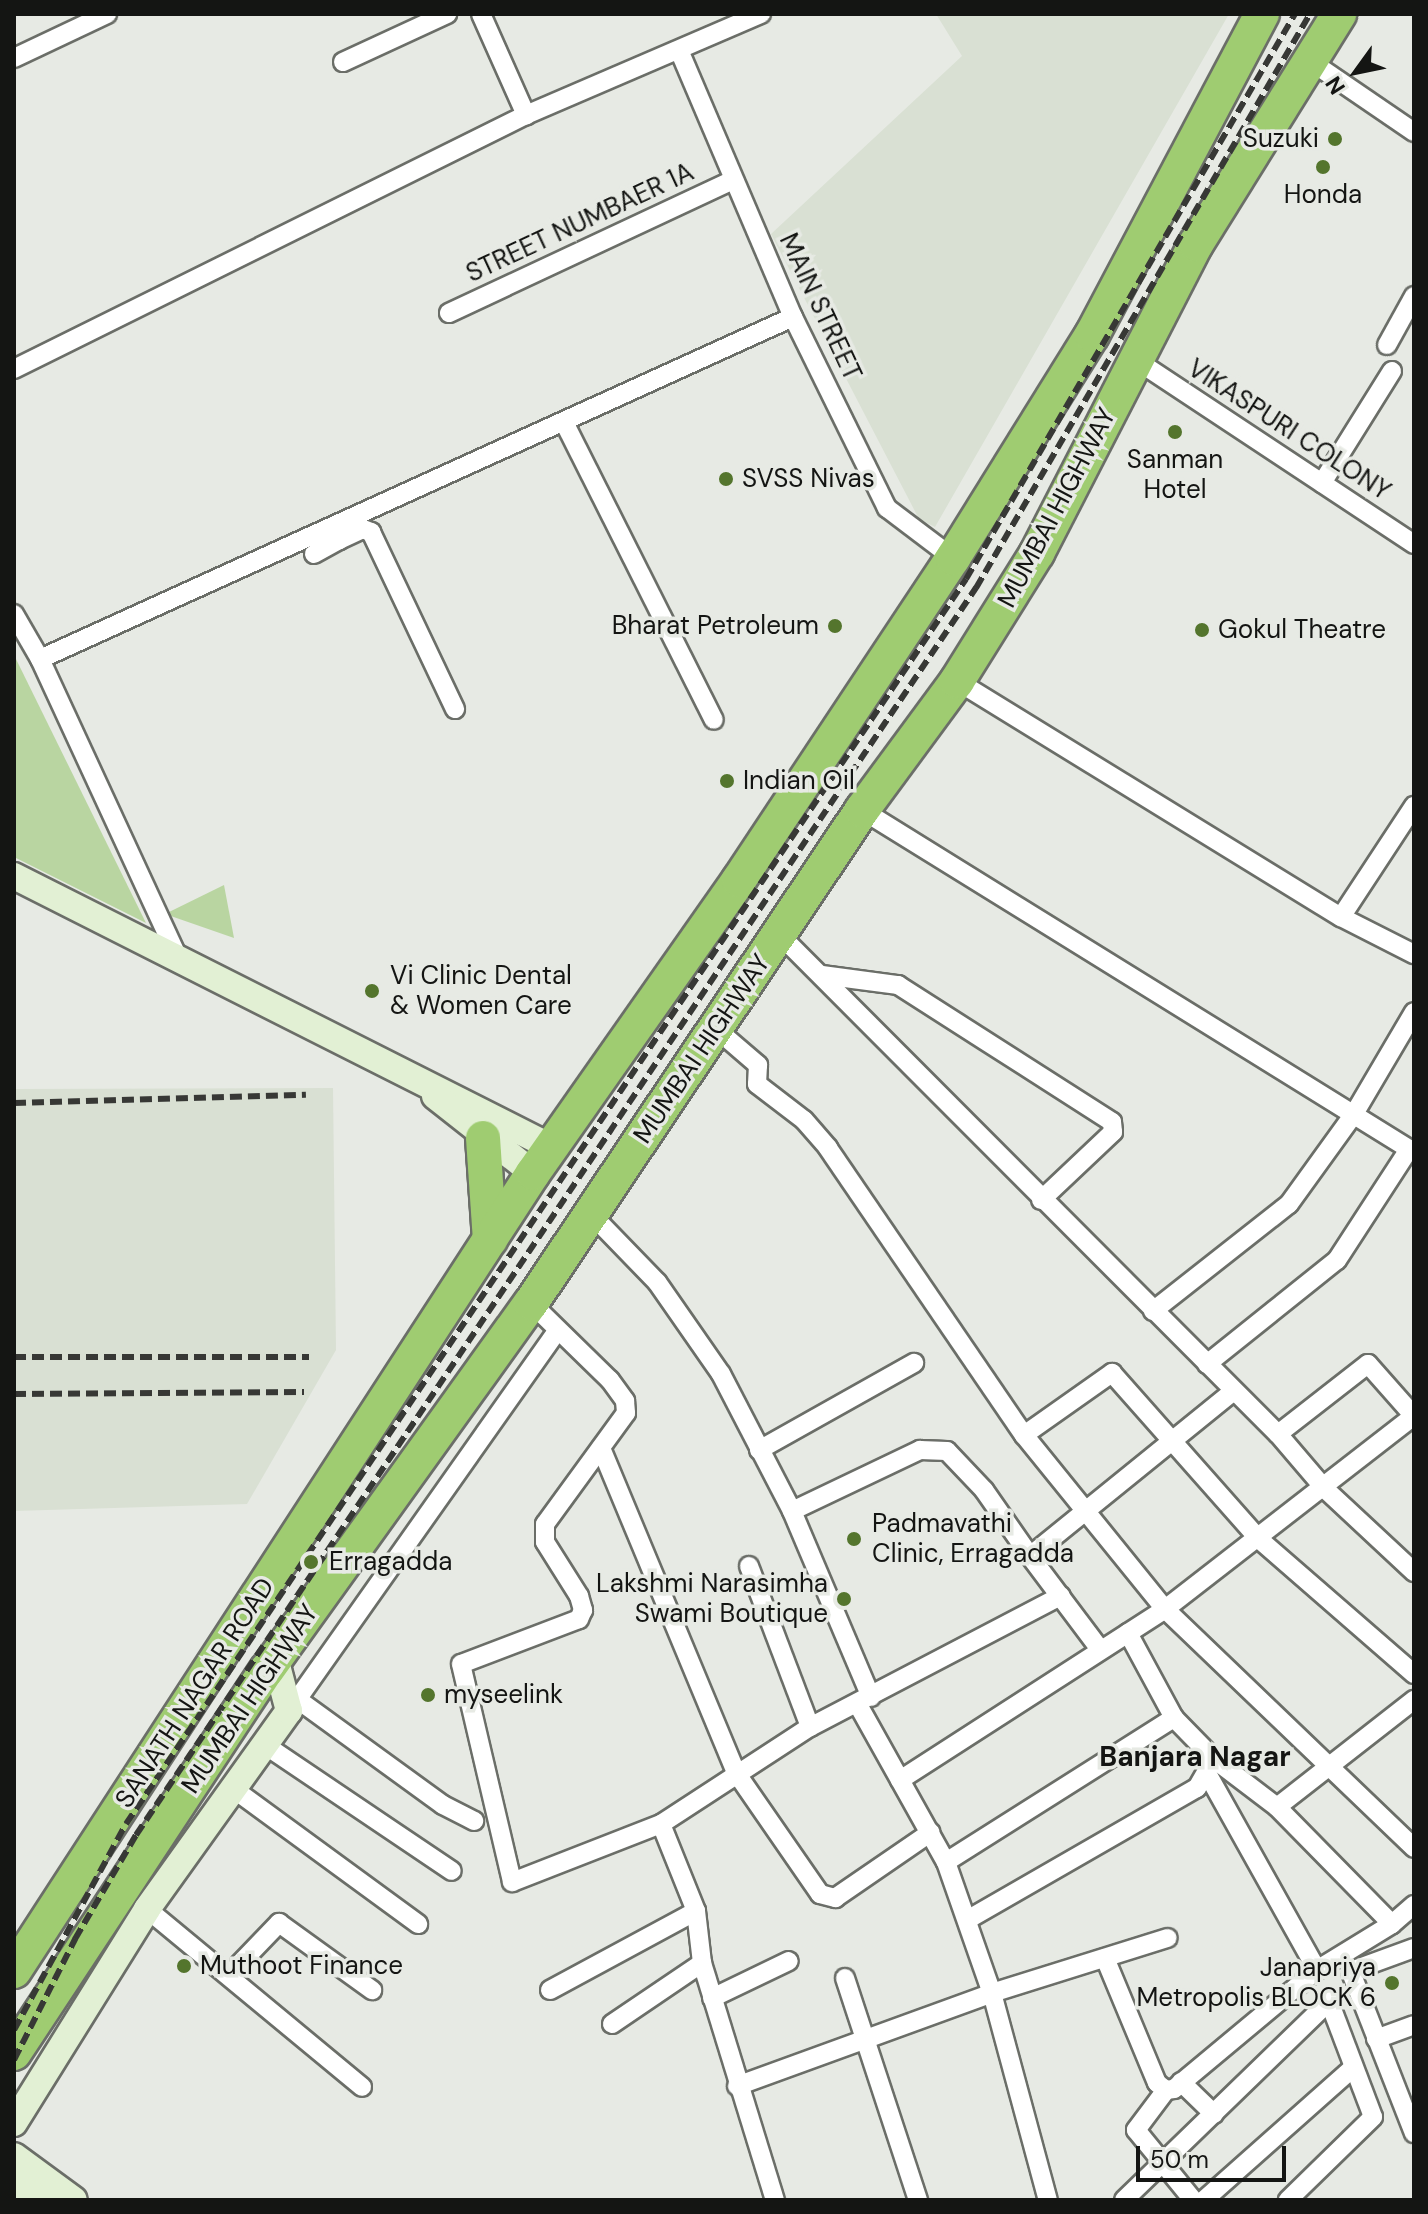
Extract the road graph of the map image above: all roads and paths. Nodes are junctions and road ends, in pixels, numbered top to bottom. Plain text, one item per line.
1 (107, 14) edge
2 (447, 14) edge
3 (481, 14) edge
4 (761, 14) edge
5 (1262, 14) edge
6 (1339, 14) edge
7 (679, 50) junction
8 (14, 58) edge
9 (1310, 61) junction
10 (343, 62) dead end
11 (526, 115) junction
12 (1414, 132) edge
13 (733, 180) junction
14 (1150, 218) junction
15 (1196, 244) junction
16 (1414, 296) edge
17 (449, 313) dead end
18 (793, 317) junction
19 (1387, 345) dead end
20 (1136, 360) junction
21 (14, 369) edge
22 (1392, 371) dead end
23 (565, 424) junction
24 (1322, 483) junction
25 (1412, 538) edge
26 (326, 540) junction
27 (953, 558) junction
28 (14, 614) edge
29 (40, 659) junction
30 (957, 681) junction
31 (455, 709) dead end
32 (714, 720) dead end
33 (1414, 806) edge
34 (862, 810) junction
35 (14, 876) edge
36 (1341, 917) junction
37 (780, 935) junction
38 (1414, 954) edge
39 (180, 962) junction
40 (822, 975) junction
41 (1414, 1012) edge
42 (715, 1028) junction
43 (423, 1086) junction
44 (1354, 1114) junction
45 (483, 1138) junction
46 (1412, 1151) edge
47 (542, 1160) junction
48 (1041, 1200) junction
49 (591, 1214) junction
50 (490, 1240) junction
51 (531, 1303) junction
52 (1153, 1311) junction
53 (558, 1330) junction
54 (914, 1363) dead end
55 (1207, 1364) junction
56 (1234, 1391) junction
57 (1414, 1416) edge
58 (1278, 1434) junction
59 (1024, 1435) junction
60 (1173, 1441) junction
61 (601, 1448) junction
62 (759, 1450) junction
63 (1325, 1489) junction
64 (1088, 1509) junction
65 (792, 1511) junction
66 (1260, 1540) junction
67 (1030, 1556) junction
68 (749, 1566) dead end
69 (1414, 1572) edge
70 (1061, 1596) junction
71 (1165, 1609) junction
72 (1128, 1633) junction
73 (1099, 1648) junction
74 (275, 1658) junction
75 (1414, 1674) edge
76 (864, 1700) junction
77 (1414, 1700) edge
78 (293, 1705) junction
79 (1174, 1718) junction
80 (810, 1727) junction
81 (265, 1745) junction
82 (148, 1765) junction
83 (1330, 1765) junction
84 (1211, 1767) junction
85 (737, 1774) junction
86 (900, 1780) junction
87 (235, 1790) junction
88 (187, 1791) junction
89 (1277, 1807) junction
90 (474, 1821) dead end
91 (661, 1824) junction
92 (931, 1832) junction
93 (1414, 1848) edge
94 (946, 1862) junction
95 (452, 1871) dead end
96 (64, 1894) junction
97 (1414, 1905) edge
98 (147, 1909) junction
99 (696, 1911) junction
100 (103, 1920) junction
101 (967, 1920) junction
102 (418, 1924) dead end
103 (1392, 1924) junction
104 (1168, 1938) dead end
105 (1414, 1948) edge
106 (1105, 1958) junction
107 (789, 1961) dead end
108 (702, 1963) junction
109 (1317, 1970) junction
110 (14, 1971) edge
111 (230, 1974) junction
112 (845, 1978) dead end
113 (372, 1990) dead end
114 (550, 1990) dead end
115 (992, 1993) junction
116 (712, 1998) junction
117 (612, 2024) dead end
118 (1414, 2025) edge
119 (866, 2037) junction
120 (1376, 2039) junction
121 (14, 2053) edge
122 (1354, 2067) junction
123 (737, 2086) junction
124 (1174, 2086) junction
125 (362, 2087) dead end
126 (1214, 2114) junction
127 (14, 2123) edge
128 (1414, 2133) edge
129 (14, 2156) edge
130 (1162, 2163) junction
131 (14, 2181) edge
132 (40, 2200) edge
133 (74, 2200) edge
134 (775, 2200) edge
135 (918, 2200) edge
136 (1048, 2200) edge
137 (1124, 2200) edge
138 (1193, 2200) edge
139 (1204, 2200) edge
140 (1288, 2200) edge

1 - 8 street
2 - 10 street
3 - 11 street
4 - 7 street
5 - 14 highway, MUMBAI HIGHWAY
6 - 9 highway, MUMBAI HIGHWAY
7 - 11 street
7 - 13 street, MAIN STREET
9 - 12 street
9 - 15 highway, MUMBAI HIGHWAY
11 - 21 street
13 - 17 street, STREET NUMBAER 1A
13 - 18 street, MAIN STREET
14 - 15 highway
14 - 27 highway, MUMBAI HIGHWAY
15 - 20 highway, MUMBAI HIGHWAY
16 - 19 street
18 - 23 street
18 - 27 street, MAIN STREET
20 - 24 street, VIKASPURI COLONY
20 - 30 highway, MUMBAI HIGHWAY
22 - 24 street
23 - 26 street
23 - 32 street
24 - 25 street, VIKASPURI COLONY
26 - 29 street
26 - 31 street
27 - 47 highway, MUMBAI HIGHWAY
28 - 29 street
29 - 39 street
30 - 34 highway, MUMBAI HIGHWAY
30 - 36 street
33 - 36 street
34 - 37 highway, MUMBAI HIGHWAY
34 - 44 street
35 - 39 street
36 - 38 street
37 - 40 street
37 - 42 highway, MUMBAI HIGHWAY
39 - 43 street
40 - 48 street
40 - 48 street
41 - 44 street
42 - 49 highway, MUMBAI HIGHWAY
42 - 59 street
43 - 45 street
43 - 47 street
44 - 46 street
44 - 52 street
45 - 47 street
45 - 50 highway
46 - 55 street
47 - 50 highway, SANATH NAGAR ROAD
48 - 52 street
49 - 51 highway, MUMBAI HIGHWAY
49 - 62 street
50 - 82 highway, SANATH NAGAR ROAD
51 - 53 street
51 - 74 highway, MUMBAI HIGHWAY
52 - 55 street
53 - 61 street
53 - 78 street
54 - 62 street
55 - 56 street
56 - 58 street
56 - 60 street
57 - 58 street
57 - 63 street
58 - 63 street
59 - 60 street
59 - 64 street
60 - 64 street
60 - 66 street
61 - 85 street
61 - 91 street
62 - 65 street
63 - 66 street
63 - 69 street
64 - 67 street
64 - 71 street
65 - 67 street
65 - 76 street
66 - 71 street
66 - 75 street
67 - 70 street
68 - 80 street
70 - 73 street
70 - 76 street
71 - 72 street
71 - 83 street
72 - 73 street
72 - 79 street
73 - 86 street
74 - 78 street
74 - 88 highway, MUMBAI HIGHWAY
76 - 80 street
76 - 86 street
77 - 83 street
78 - 81 street
78 - 90 street
79 - 84 street
79 - 94 street
80 - 85 street
81 - 87 street
81 - 95 street
82 - 88 highway
82 - 96 highway, SANATH NAGAR ROAD
83 - 89 street
83 - 93 street
84 - 89 street
84 - 101 street
84 - 109 street
85 - 91 street
85 - 92 street
86 - 92 street
87 - 98 street
87 - 102 street
88 - 100 highway, MUMBAI HIGHWAY
89 - 103 street
91 - 99 street
92 - 94 street
94 - 101 street
96 - 100 highway
96 - 110 highway, SANATH NAGAR ROAD
97 - 103 street
98 - 111 street
98 - 127 street
99 - 108 street
99 - 114 street
100 - 121 highway, MUMBAI HIGHWAY
101 - 115 street
103 - 109 street
104 - 106 street
105 - 120 street
106 - 115 street
106 - 124 street
107 - 116 street
108 - 116 street
108 - 117 street
109 - 124 street
111 - 113 street
111 - 125 street
112 - 119 street
115 - 119 street
115 - 136 street
116 - 123 street
118 - 120 street
119 - 123 street
119 - 135 street
120 - 128 street
122 - 126 street
122 - 139 street
122 - 140 street
123 - 134 street
124 - 126 street
124 - 130 street
126 - 130 street
129 - 133 street
130 - 137 street
130 - 138 street
131 - 132 street

